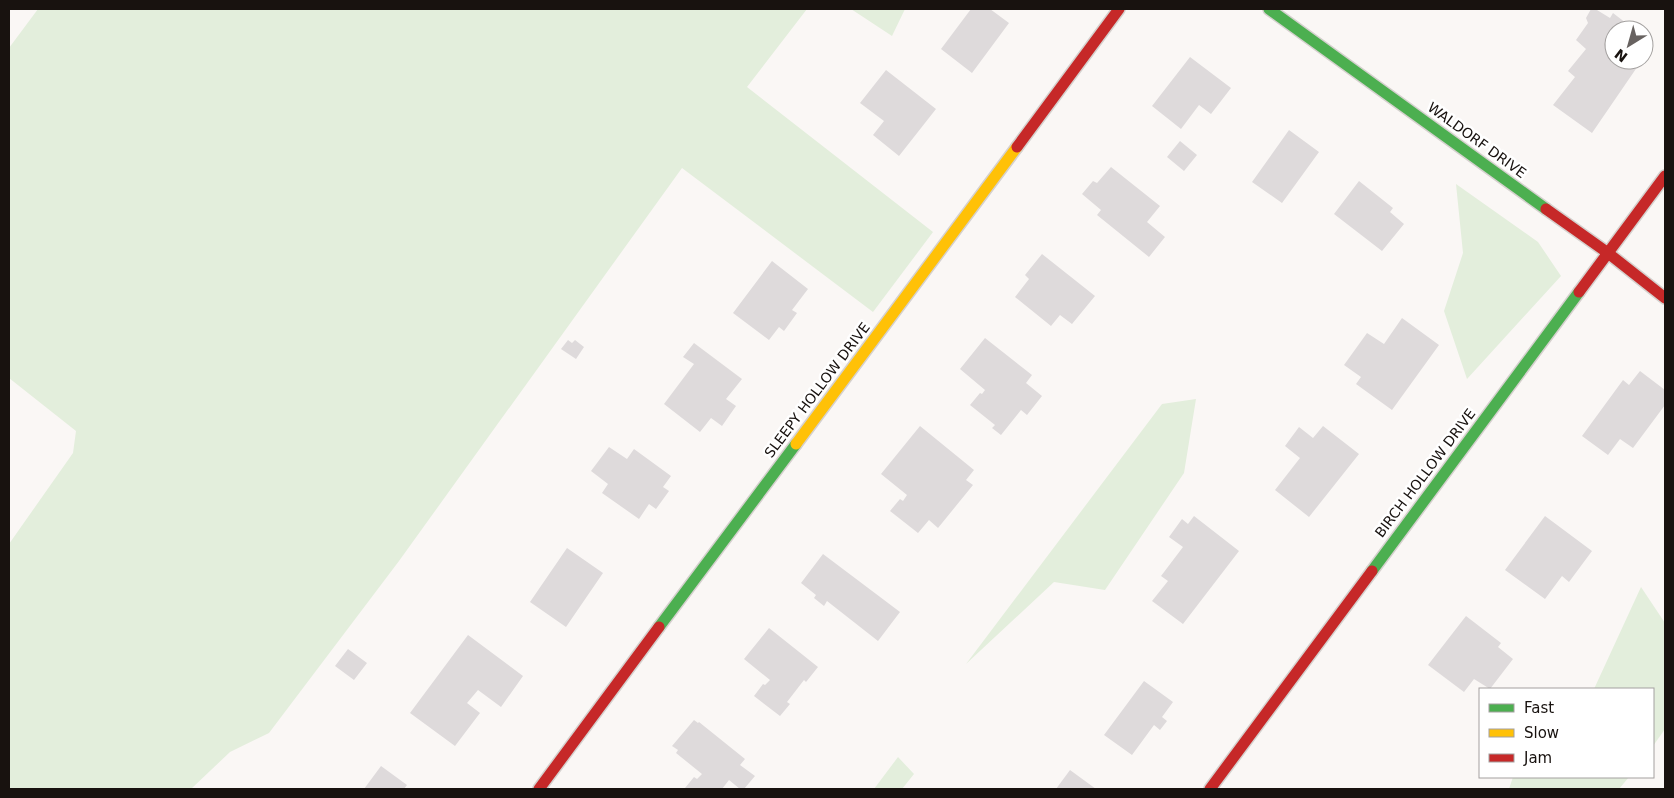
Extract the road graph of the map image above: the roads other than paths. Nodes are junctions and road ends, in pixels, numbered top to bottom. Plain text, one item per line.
1 (1119, 9) edge
2 (1269, 9) edge
3 (1665, 176) edge
4 (1608, 253) junction
5 (1665, 298) edge
6 (539, 789) edge
7 (1210, 789) edge

1 - 6 street, SLEEPY HOLLOW DRIVE
2 - 4 street, WALDORF DRIVE
3 - 4 street, BIRCH HOLLOW DRIVE
4 - 5 street, WALDORF DRIVE
4 - 7 street, BIRCH HOLLOW DRIVE

